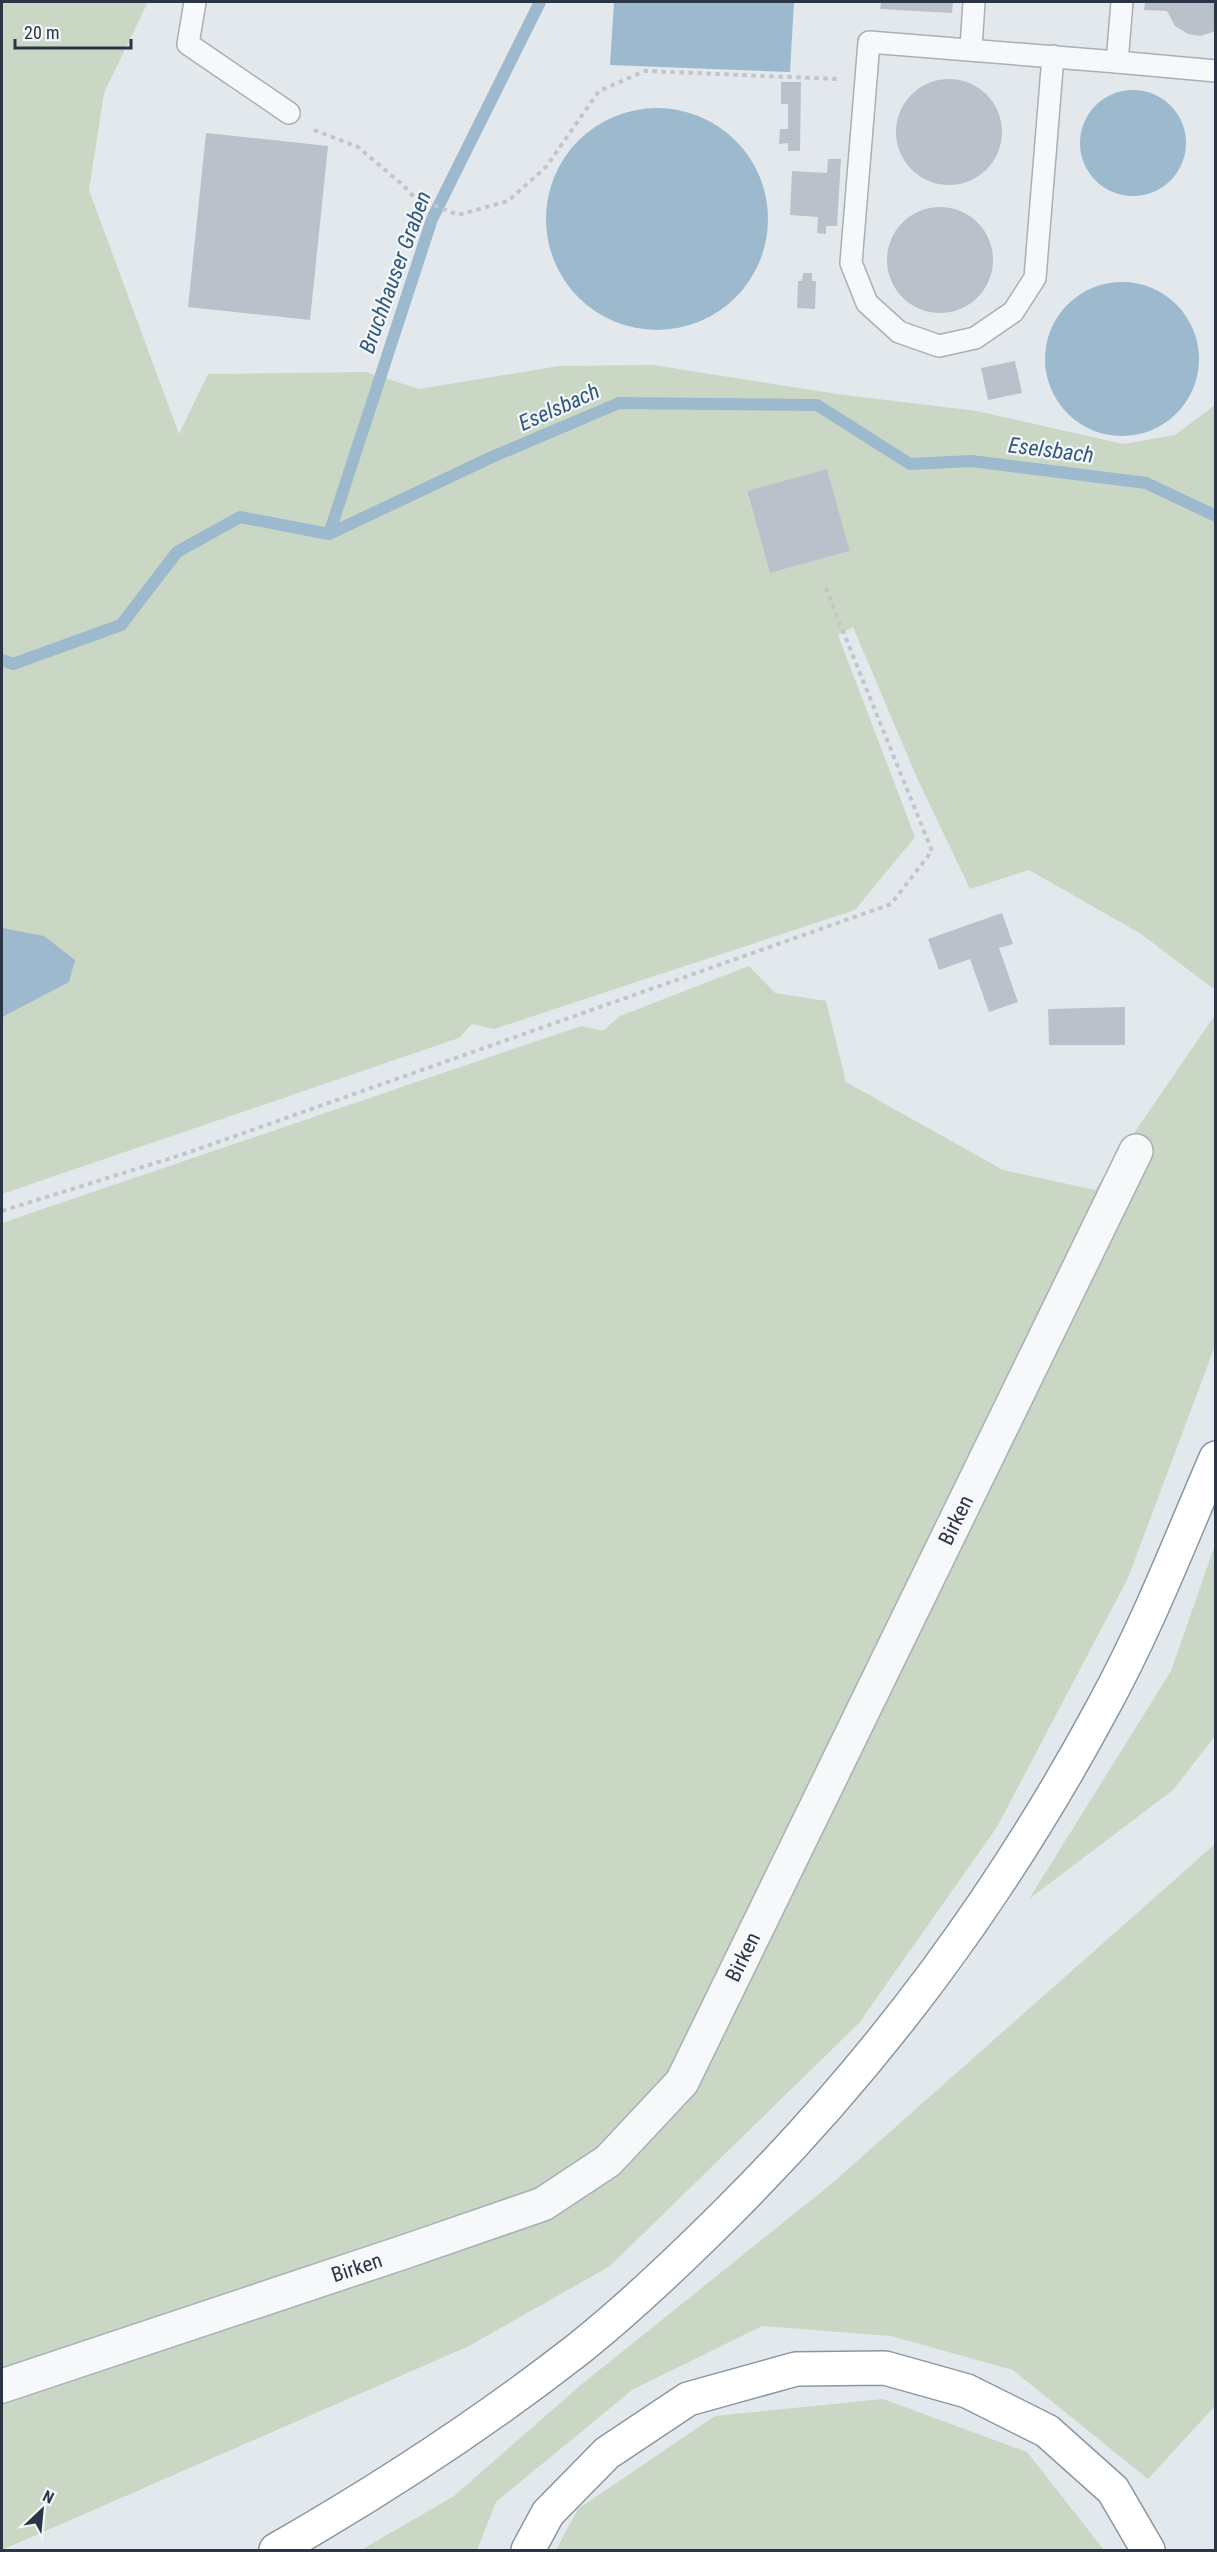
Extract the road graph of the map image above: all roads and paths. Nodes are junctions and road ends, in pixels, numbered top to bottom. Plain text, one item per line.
1 (195, 2) edge
2 (974, 2) edge
3 (1122, 2) edge
4 (971, 48) junction
5 (1053, 56) junction
6 (1117, 62) junction
7 (1215, 71) edge
8 (866, 80) junction
9 (289, 113) joint
10 (824, 584) dead end
11 (1136, 1151) dead end
12 (2, 1211) edge
13 (1215, 1458) edge
14 (2, 2386) edge
15 (276, 2550) edge
16 (528, 2550) edge
17 (1148, 2550) edge

1 - 9 lane
2 - 4 lane
3 - 6 lane
4 - 5 lane
4 - 8 lane
5 - 6 lane
5 - 8 lane
6 - 7 lane
8 - 9 path
10 - 12 path
11 - 14 street, Birken
13 - 15 highway
16 - 17 highway

